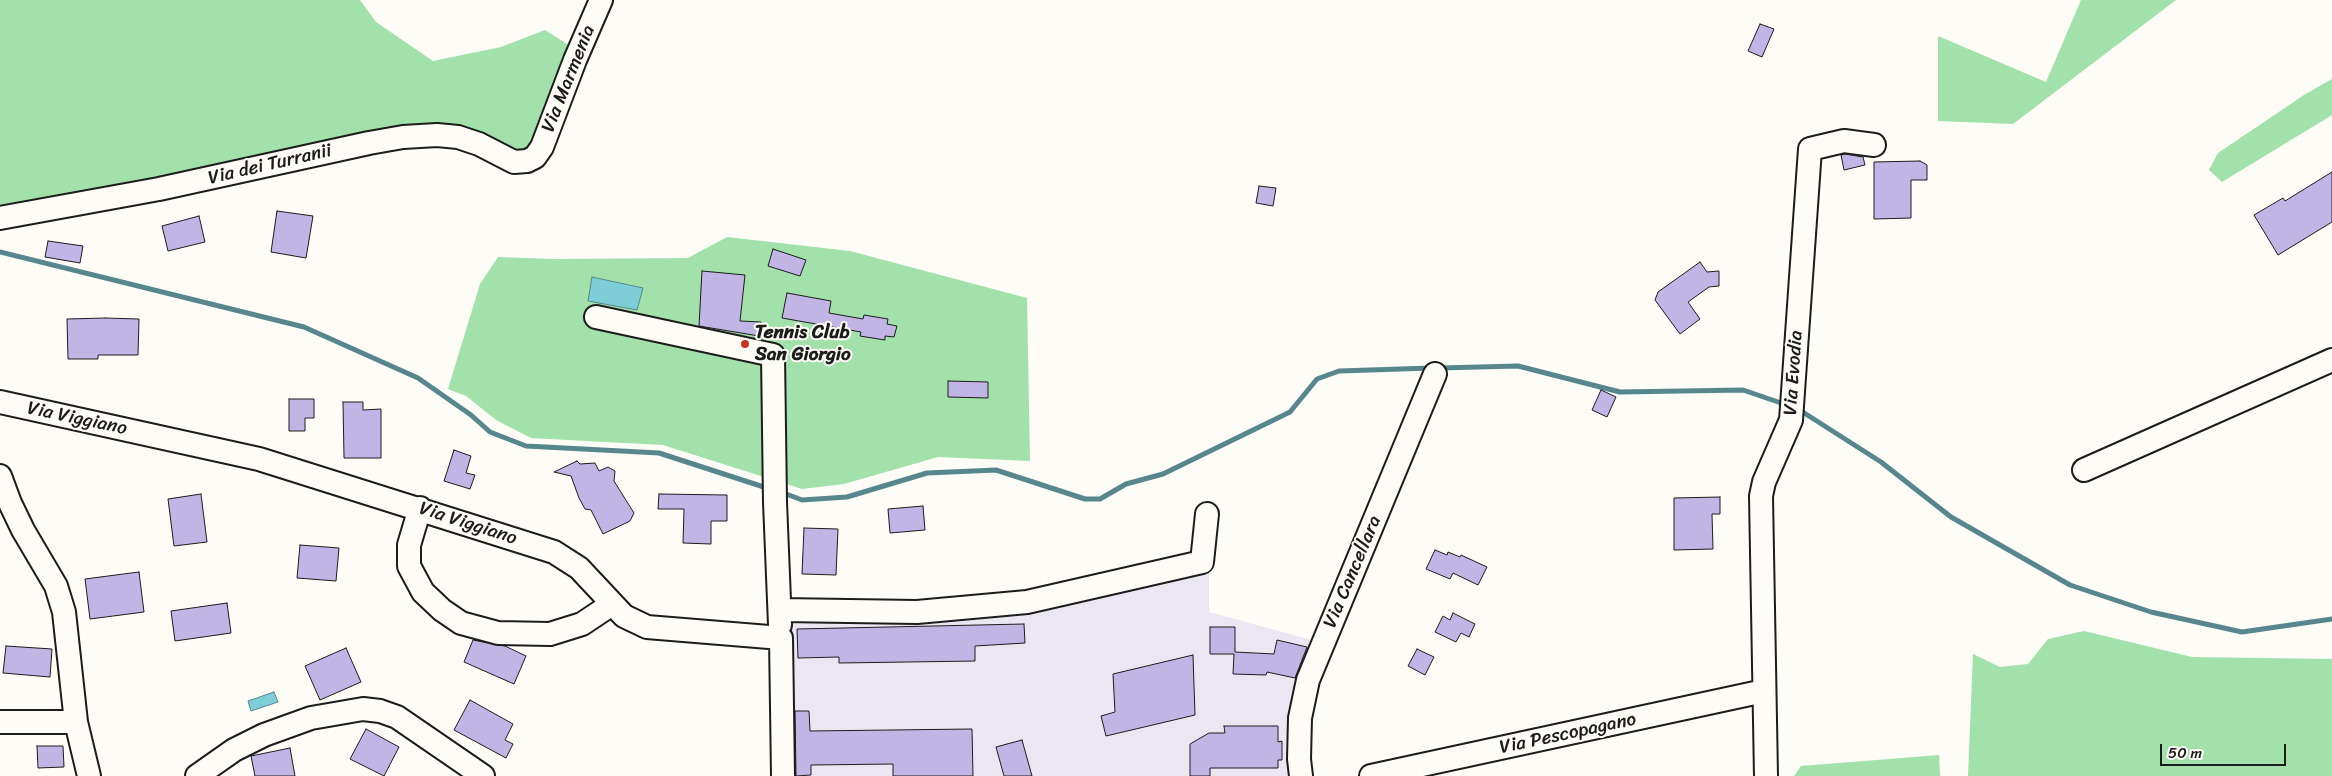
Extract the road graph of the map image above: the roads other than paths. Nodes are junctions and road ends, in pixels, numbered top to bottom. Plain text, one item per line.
1 (601, 0) edge
2 (1874, 144) dead end
3 (536, 157) joint
4 (0, 218) edge
5 (596, 317) dead end
6 (2332, 360) edge
7 (1435, 374) dead end
8 (0, 402) edge
9 (2084, 470) dead end
10 (0, 476) edge
11 (420, 508) junction
12 (1207, 514) dead end
13 (612, 604) junction
14 (780, 610) junction
15 (781, 638) junction
16 (1764, 691) junction
17 (0, 722) edge
18 (76, 722) junction
19 (89, 776) edge
20 (197, 776) edge
21 (482, 776) edge
22 (783, 776) edge
23 (1301, 776) edge
24 (1371, 776) edge
25 (1766, 776) edge

1 - 3 street, Via Marmenia
2 - 16 street, Via Evodia
3 - 4 street, Via dei Turranii
5 - 14 street
6 - 9 street
7 - 23 street, Via Cancellara
8 - 11 street, Via Viggiano
10 - 18 street
11 - 13 street, Via Viggiano
11 - 13 street
12 - 14 street
13 - 15 street, Via Viggiano
14 - 15 street
15 - 22 street
16 - 24 street, Via Pescopagano
16 - 25 street, Via Evodia
17 - 18 street
18 - 19 street
20 - 21 street

